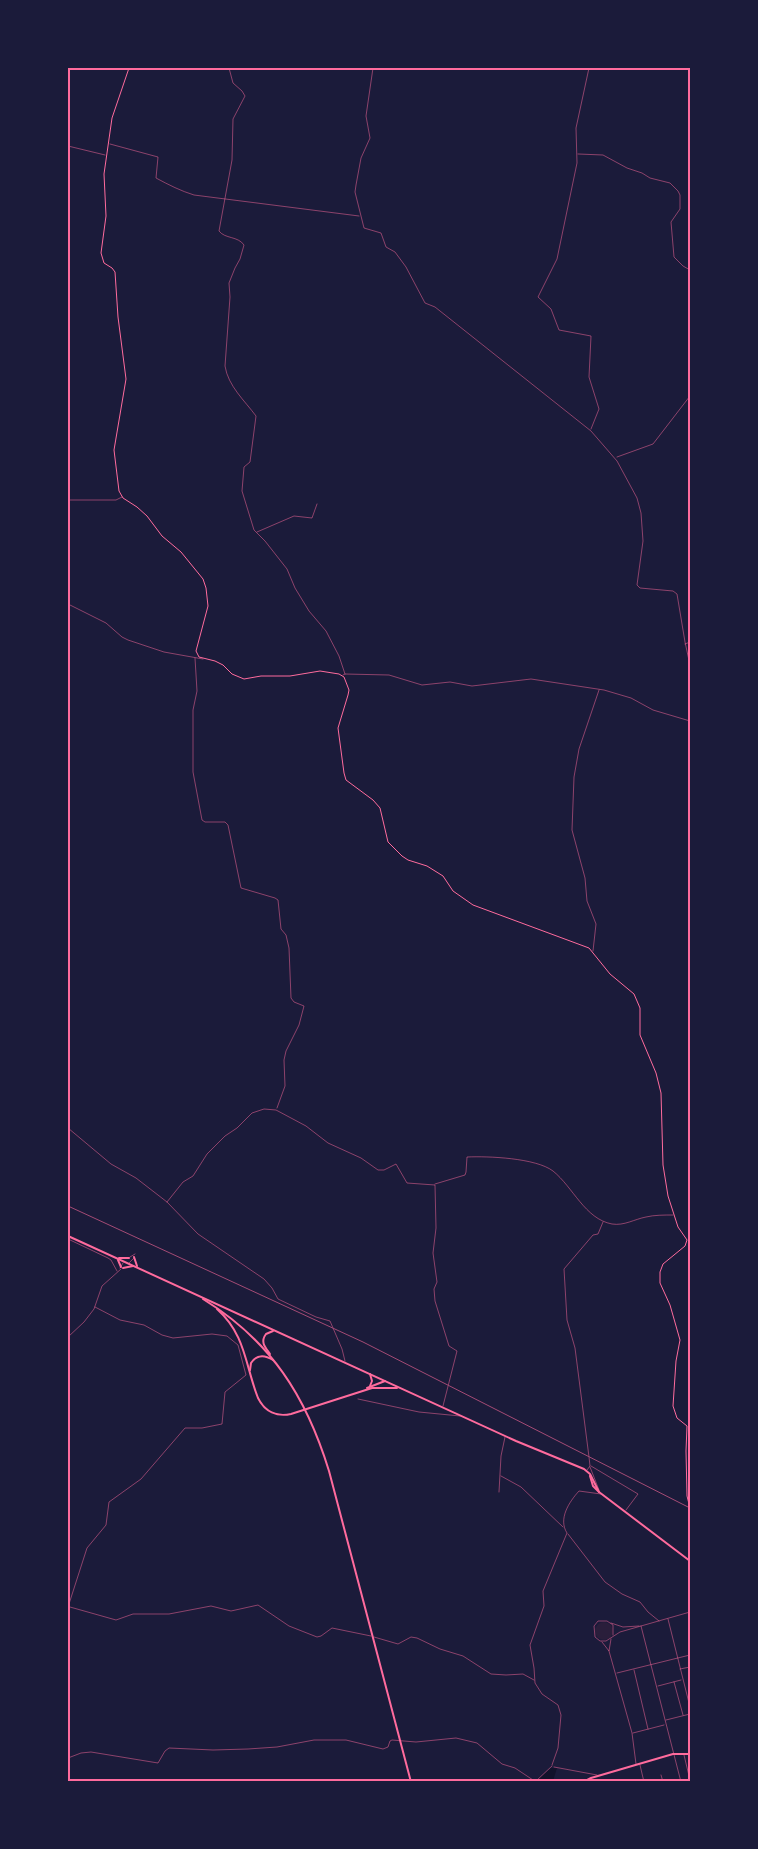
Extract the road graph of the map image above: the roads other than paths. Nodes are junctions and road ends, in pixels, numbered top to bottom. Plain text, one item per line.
1 (129, 68) edge
2 (229, 68) edge
3 (374, 68) edge
4 (589, 68) edge
5 (108, 144) junction
6 (68, 146) edge
7 (578, 154) junction
8 (106, 155) junction
9 (225, 199) junction
10 (361, 216) junction
11 (690, 270) edge
12 (690, 396) edge
13 (591, 431) junction
14 (615, 458) junction
15 (122, 497) junction
16 (68, 500) edge
17 (317, 504) dead end
18 (255, 532) junction
19 (68, 604) edge
20 (690, 642) edge
21 (685, 644) junction
22 (195, 658) junction
23 (203, 659) junction
24 (690, 665) edge
25 (344, 675) junction
26 (599, 689) junction
27 (690, 721) edge
28 (593, 951) junction
29 (276, 1110) junction
30 (68, 1128) edge
31 (434, 1185) junction
32 (167, 1202) junction
33 (673, 1214) junction
34 (605, 1222) junction
35 (68, 1237) edge
36 (135, 1255) junction
37 (116, 1258) junction
38 (130, 1258) junction
39 (125, 1262) junction
40 (128, 1263) junction
41 (137, 1267) junction
42 (121, 1268) junction
43 (117, 1272) junction
44 (194, 1294) junction
45 (214, 1306) junction
46 (95, 1307) junction
47 (276, 1331) junction
48 (68, 1337) edge
49 (272, 1358) junction
50 (276, 1363) junction
51 (345, 1363) junction
52 (370, 1374) junction
53 (250, 1375) junction
54 (385, 1381) junction
55 (369, 1387) junction
56 (378, 1387) junction
57 (400, 1388) junction
58 (358, 1392) junction
59 (358, 1399) dead end
60 (443, 1407) junction
61 (462, 1416) junction
62 (505, 1436) junction
63 (590, 1466) junction
64 (586, 1471) junction
65 (501, 1476) junction
66 (500, 1492) dead end
67 (600, 1492) junction
68 (690, 1508) edge
69 (624, 1511) junction
70 (563, 1527) junction
71 (567, 1533) junction
72 (690, 1561) edge
73 (68, 1607) edge
74 (690, 1612) edge
75 (668, 1619) junction
76 (659, 1621) junction
77 (611, 1623) junction
78 (641, 1626) junction
79 (614, 1636) junction
80 (612, 1638) junction
81 (600, 1641) junction
82 (609, 1651) junction
83 (690, 1655) edge
84 (677, 1658) junction
85 (650, 1665) junction
86 (690, 1667) edge
87 (634, 1669) junction
88 (680, 1669) junction
89 (615, 1673) junction
90 (534, 1679) junction
91 (683, 1680) junction
92 (674, 1682) junction
93 (656, 1687) junction
94 (690, 1704) edge
95 (690, 1707) edge
96 (690, 1714) edge
97 (683, 1715) junction
98 (665, 1720) junction
99 (666, 1725) junction
100 (648, 1729) junction
101 (632, 1733) junction
102 (673, 1754) junction
103 (684, 1754) junction
104 (690, 1754) edge
105 (68, 1758) edge
106 (638, 1764) junction
107 (552, 1766) junction
108 (661, 1774) dead end
109 (598, 1776) junction
110 (690, 1780) edge
111 (411, 1782) edge
112 (583, 1782) edge
113 (644, 1782) edge
114 (662, 1782) edge
115 (681, 1782) edge

1 - 5 street
2 - 9 street
3 - 10 street
4 - 7 street
5 - 8 street
5 - 9 street
6 - 8 street
7 - 11 street
7 - 13 street
8 - 15 street
9 - 10 street
9 - 18 street
10 - 13 street
12 - 14 street
13 - 14 street
14 - 21 street
15 - 16 street
15 - 23 street
17 - 18 street
18 - 25 street
19 - 22 street
20 - 21 street
21 - 24 street
22 - 23 street
22 - 29 street
23 - 25 street
25 - 26 street
25 - 28 street
26 - 27 street
26 - 28 street
28 - 33 street
29 - 31 street
29 - 32 street
30 - 32 street
31 - 34 street
31 - 60 street
32 - 51 street
33 - 34 street
33 - 68 street
34 - 63 street
35 - 37 main road
35 - 43 street
36 - 38 street
36 - 40 street
36 - 41 main road
37 - 38 main road
37 - 39 main road
37 - 42 main road
38 - 39 street
39 - 40 main road
39 - 42 street
40 - 41 main road
40 - 42 street
41 - 42 main road
41 - 44 main road
42 - 43 street
43 - 46 street
44 - 45 main road
44 - 47 main road
45 - 49 main road
45 - 53 main road
46 - 48 street
46 - 73 street
47 - 49 main road
47 - 51 main road
49 - 50 main road
50 - 53 main road
50 - 111 main road
51 - 52 main road
52 - 54 main road
52 - 55 main road
53 - 58 main road
54 - 55 main road
54 - 56 main road
54 - 57 main road
55 - 58 main road
56 - 57 main road
56 - 58 main road
57 - 60 main road
59 - 61 street
60 - 61 main road
61 - 62 main road
62 - 64 main road
62 - 65 street
63 - 64 street
63 - 67 street
63 - 69 street
64 - 67 main road
65 - 66 street
65 - 70 street
67 - 69 main road
67 - 70 street
69 - 72 main road
70 - 71 street
71 - 76 street
71 - 90 street
73 - 90 street
74 - 75 street
75 - 76 street
75 - 84 street
76 - 78 street
77 - 78 street
77 - 79 street
77 - 81 street
78 - 79 street
78 - 85 street
79 - 80 street
80 - 81 street
80 - 82 street
81 - 82 street
82 - 89 street
83 - 84 street
84 - 85 street
84 - 88 street
85 - 87 street
85 - 93 street
86 - 88 street
87 - 89 street
87 - 100 street
88 - 91 street
89 - 101 street
90 - 107 street
91 - 92 street
91 - 94 street
92 - 93 street
92 - 97 street
93 - 98 street
94 - 95 street
96 - 97 street
97 - 98 street
98 - 99 street
99 - 100 street
99 - 102 street
100 - 101 street
101 - 106 street
102 - 103 main road
102 - 106 main road
102 - 115 street
103 - 104 main road
103 - 110 street
105 - 107 street
106 - 109 main road
106 - 113 street
107 - 109 street
108 - 114 street
109 - 112 main road

